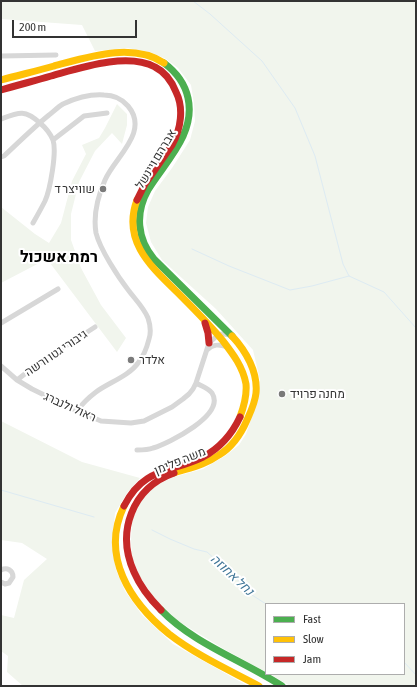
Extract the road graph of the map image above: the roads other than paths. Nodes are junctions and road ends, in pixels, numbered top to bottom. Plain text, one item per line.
1 (56, 55) dead end
2 (1, 56) edge
3 (1, 80) edge
4 (1, 90) edge
5 (107, 114) dead end
6 (1, 119) edge
7 (40, 122) junction
8 (53, 140) junction
9 (1, 157) edge
10 (33, 223) dead end
11 (58, 289) dead end
12 (203, 319) junction
13 (1, 323) edge
14 (96, 327) dead end
15 (218, 335) junction
16 (231, 336) junction
17 (209, 343) junction
18 (228, 347) junction
19 (206, 351) junction
20 (1, 366) edge
21 (17, 380) junction
22 (196, 383) junction
23 (77, 412) junction
24 (137, 450) dead end
25 (1, 570) edge
26 (1, 582) edge
27 (265, 675) edge
28 (265, 675) edge
29 (259, 686) edge
30 (282, 686) edge

1 - 2 street
3 - 16 main road, אברהם ויינשל
4 - 12 main road, אברהם ויינשל
5 - 8 street
6 - 7 street
7 - 8 street
7 - 9 street
7 - 23 street
8 - 10 street
11 - 13 street
12 - 15 main road, אברהם ויינשל
12 - 17 main road
14 - 21 street, גיבורי גטו ורשה
15 - 16 street
15 - 17 street, ראול ולנברג
15 - 18 main road, משה פלימן
16 - 28 main road, משה פלימן
17 - 19 street, ראול ולנברג
18 - 19 street
18 - 29 main road, משה פלימן
19 - 22 street, ראול ולנברג
20 - 21 street, ראול ולנברג
21 - 23 street, ראול ולנברג
22 - 23 street, ראול ולנברג
22 - 24 street
25 - 26 street
27 - 30 main road, משה פלימן

